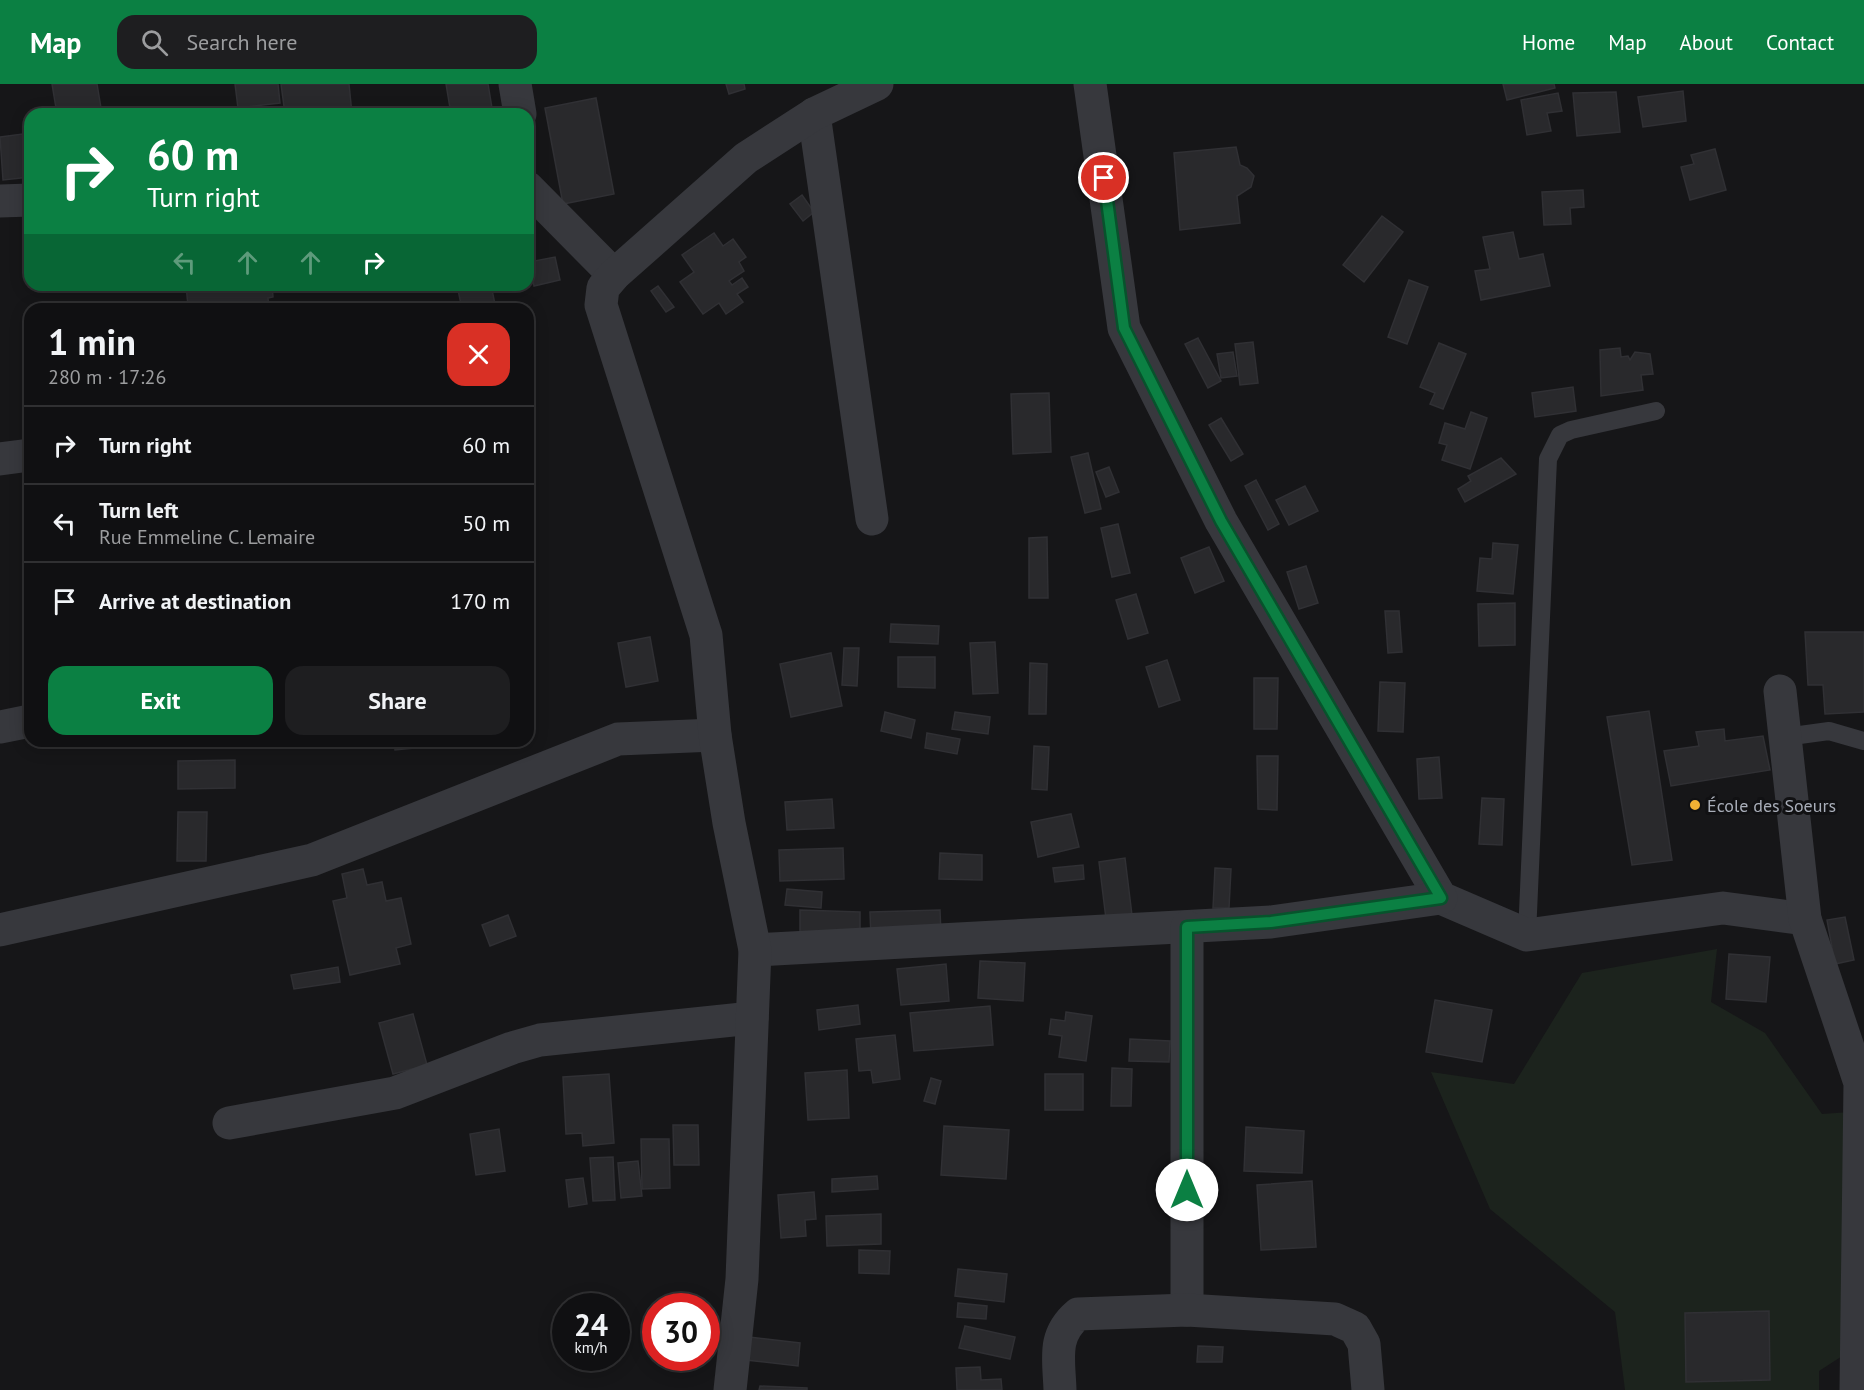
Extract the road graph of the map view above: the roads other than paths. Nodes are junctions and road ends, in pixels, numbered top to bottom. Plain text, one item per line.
1 (515, 84) edge
2 (877, 84) edge
3 (1090, 84) edge
4 (519, 108) edge
5 (814, 114) junction
6 (534, 187) edge
7 (24, 200) edge
8 (0, 201) edge
9 (614, 275) junction
10 (1656, 411) dead end
11 (24, 456) edge
12 (0, 459) edge
13 (872, 519) dead end
14 (1780, 691) dead end
15 (24, 722) edge
16 (0, 727) edge
17 (715, 735) junction
18 (1785, 737) junction
19 (1864, 741) edge
20 (1441, 898) junction
21 (1805, 919) junction
22 (1187, 927) junction
23 (0, 930) edge
24 (1527, 935) junction
25 (755, 950) junction
26 (752, 1018) junction
27 (1862, 1082) edge
28 (229, 1123) dead end
29 (1187, 1310) junction
30 (730, 1390) edge
31 (1060, 1390) edge
32 (1368, 1390) edge
33 (1856, 1390) edge

1 - 4 street
2 - 5 street
3 - 20 street
5 - 9 street
5 - 13 street
6 - 9 street
7 - 8 street
9 - 17 street
10 - 24 lane
11 - 12 street
14 - 18 street
15 - 16 street
17 - 23 street
17 - 25 street
18 - 19 lane
18 - 21 street
20 - 22 street
20 - 24 street
21 - 24 street
21 - 27 street
22 - 25 street
22 - 29 street
25 - 26 street
26 - 28 street
26 - 30 street
27 - 33 street
29 - 31 street
29 - 32 street

